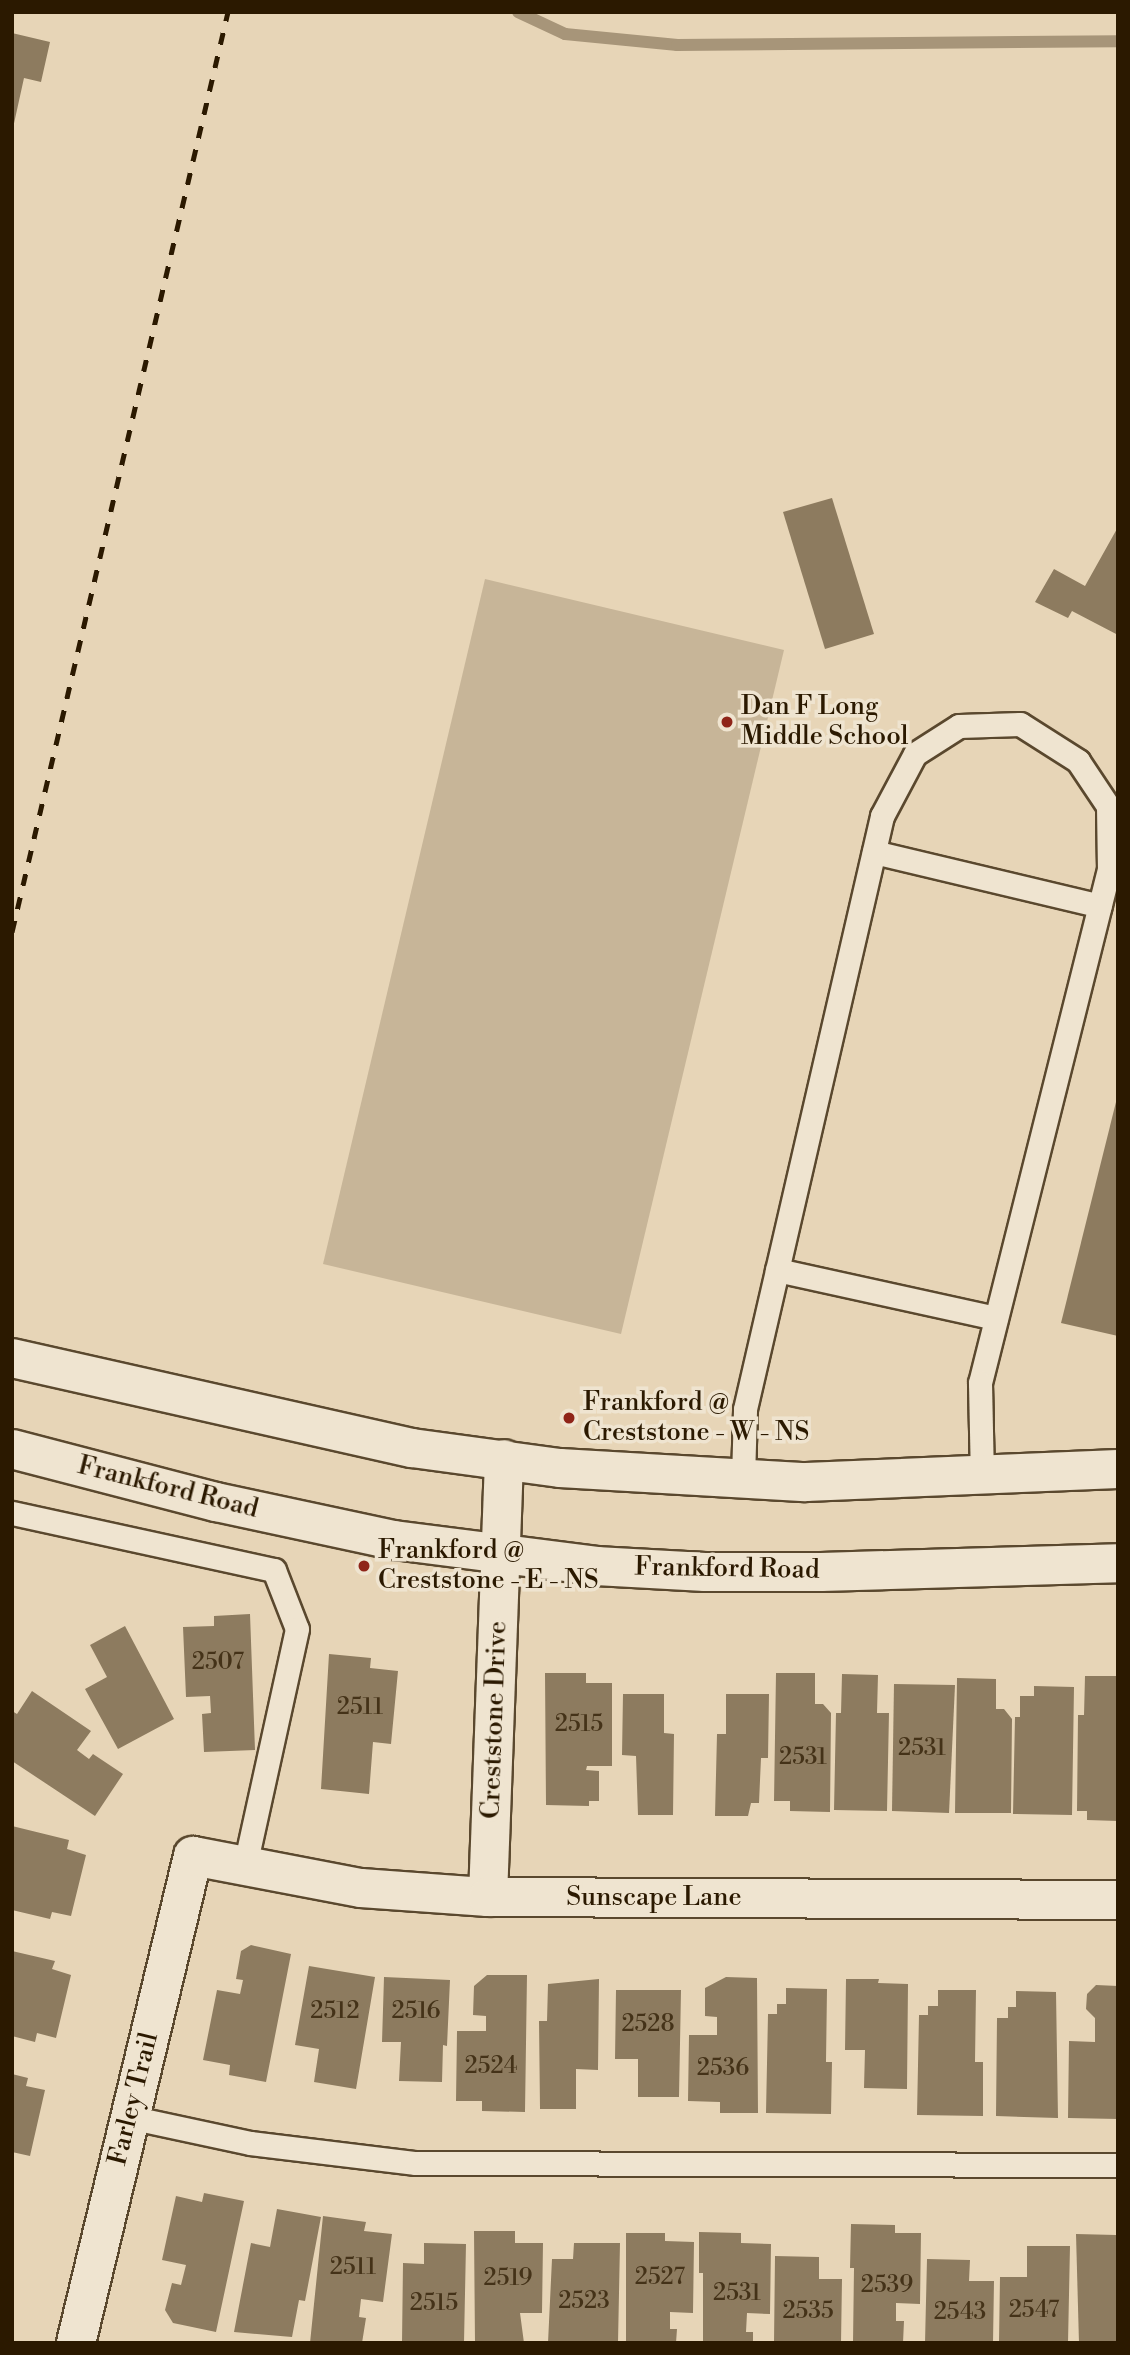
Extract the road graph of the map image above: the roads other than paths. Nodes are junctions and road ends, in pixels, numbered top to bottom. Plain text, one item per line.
1 (874, 852) junction
2 (1100, 906) junction
3 (777, 1270) junction
4 (996, 1318) junction
5 (12, 1358) edge
6 (12, 1449) edge
7 (504, 1459) junction
8 (1118, 1469) edge
9 (982, 1475) junction
10 (743, 1478) junction
11 (12, 1513) edge
12 (501, 1555) junction
13 (1118, 1563) edge
14 (193, 1856) joint
15 (245, 1866) junction
16 (488, 1897) junction
17 (1118, 1900) edge
18 (129, 2117) junction
19 (1118, 2165) edge
20 (76, 2343) edge

1 - 2 lane
1 - 2 lane
1 - 3 lane
2 - 4 lane
3 - 4 lane
3 - 10 lane
4 - 9 lane
5 - 7 main road
6 - 12 main road, Frankford Road
7 - 10 main road
7 - 12 main road, Creststone Drive
8 - 9 main road
9 - 10 main road
11 - 15 lane
12 - 13 main road, Frankford Road
12 - 16 main road, Creststone Drive
14 - 15 main road, Sunscape Lane
14 - 18 main road, Farley Trail
15 - 16 main road, Sunscape Lane
16 - 17 main road, Sunscape Lane
18 - 19 lane
18 - 20 main road, Farley Trail

